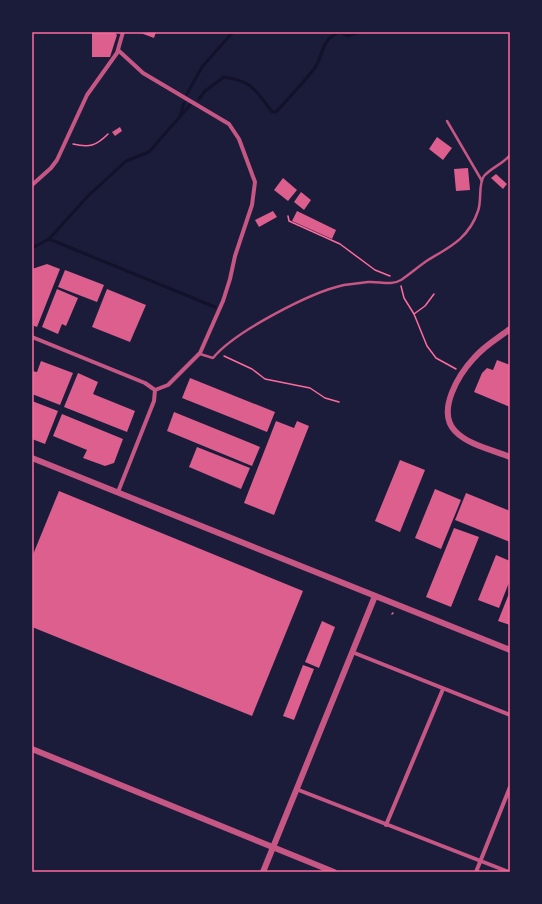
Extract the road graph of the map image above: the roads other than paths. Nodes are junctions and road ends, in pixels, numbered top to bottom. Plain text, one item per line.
1 (123, 32) edge
2 (118, 50) junction
3 (447, 121) dead end
4 (510, 155) edge
5 (482, 182) junction
6 (32, 185) edge
7 (510, 329) edge
8 (32, 337) edge
9 (200, 354) junction
10 (155, 390) junction
11 (510, 457) edge
12 (32, 458) edge
13 (118, 492) junction
14 (375, 596) junction
15 (510, 650) edge
16 (352, 652) junction
17 (443, 689) junction
18 (510, 715) edge
19 (33, 750) edge
20 (32, 757) edge
21 (510, 787) edge
22 (296, 789) junction
23 (386, 826) junction
24 (273, 847) junction
25 (480, 860) junction
26 (263, 872) edge
27 (334, 872) edge
28 (476, 872) edge
29 (509, 872) edge

1 - 2 street
2 - 6 street
2 - 9 street
3 - 5 lane
4 - 5 lane
5 - 9 lane
7 - 11 street
8 - 10 street
9 - 10 street
10 - 13 street
12 - 13 street
13 - 14 street
14 - 15 street
14 - 16 street
16 - 17 street
16 - 22 street
17 - 18 street
17 - 23 street
19 - 20 street
19 - 24 street
21 - 25 street
22 - 23 street
22 - 24 street
23 - 25 street
24 - 26 street
24 - 27 street
25 - 28 street
25 - 29 street

